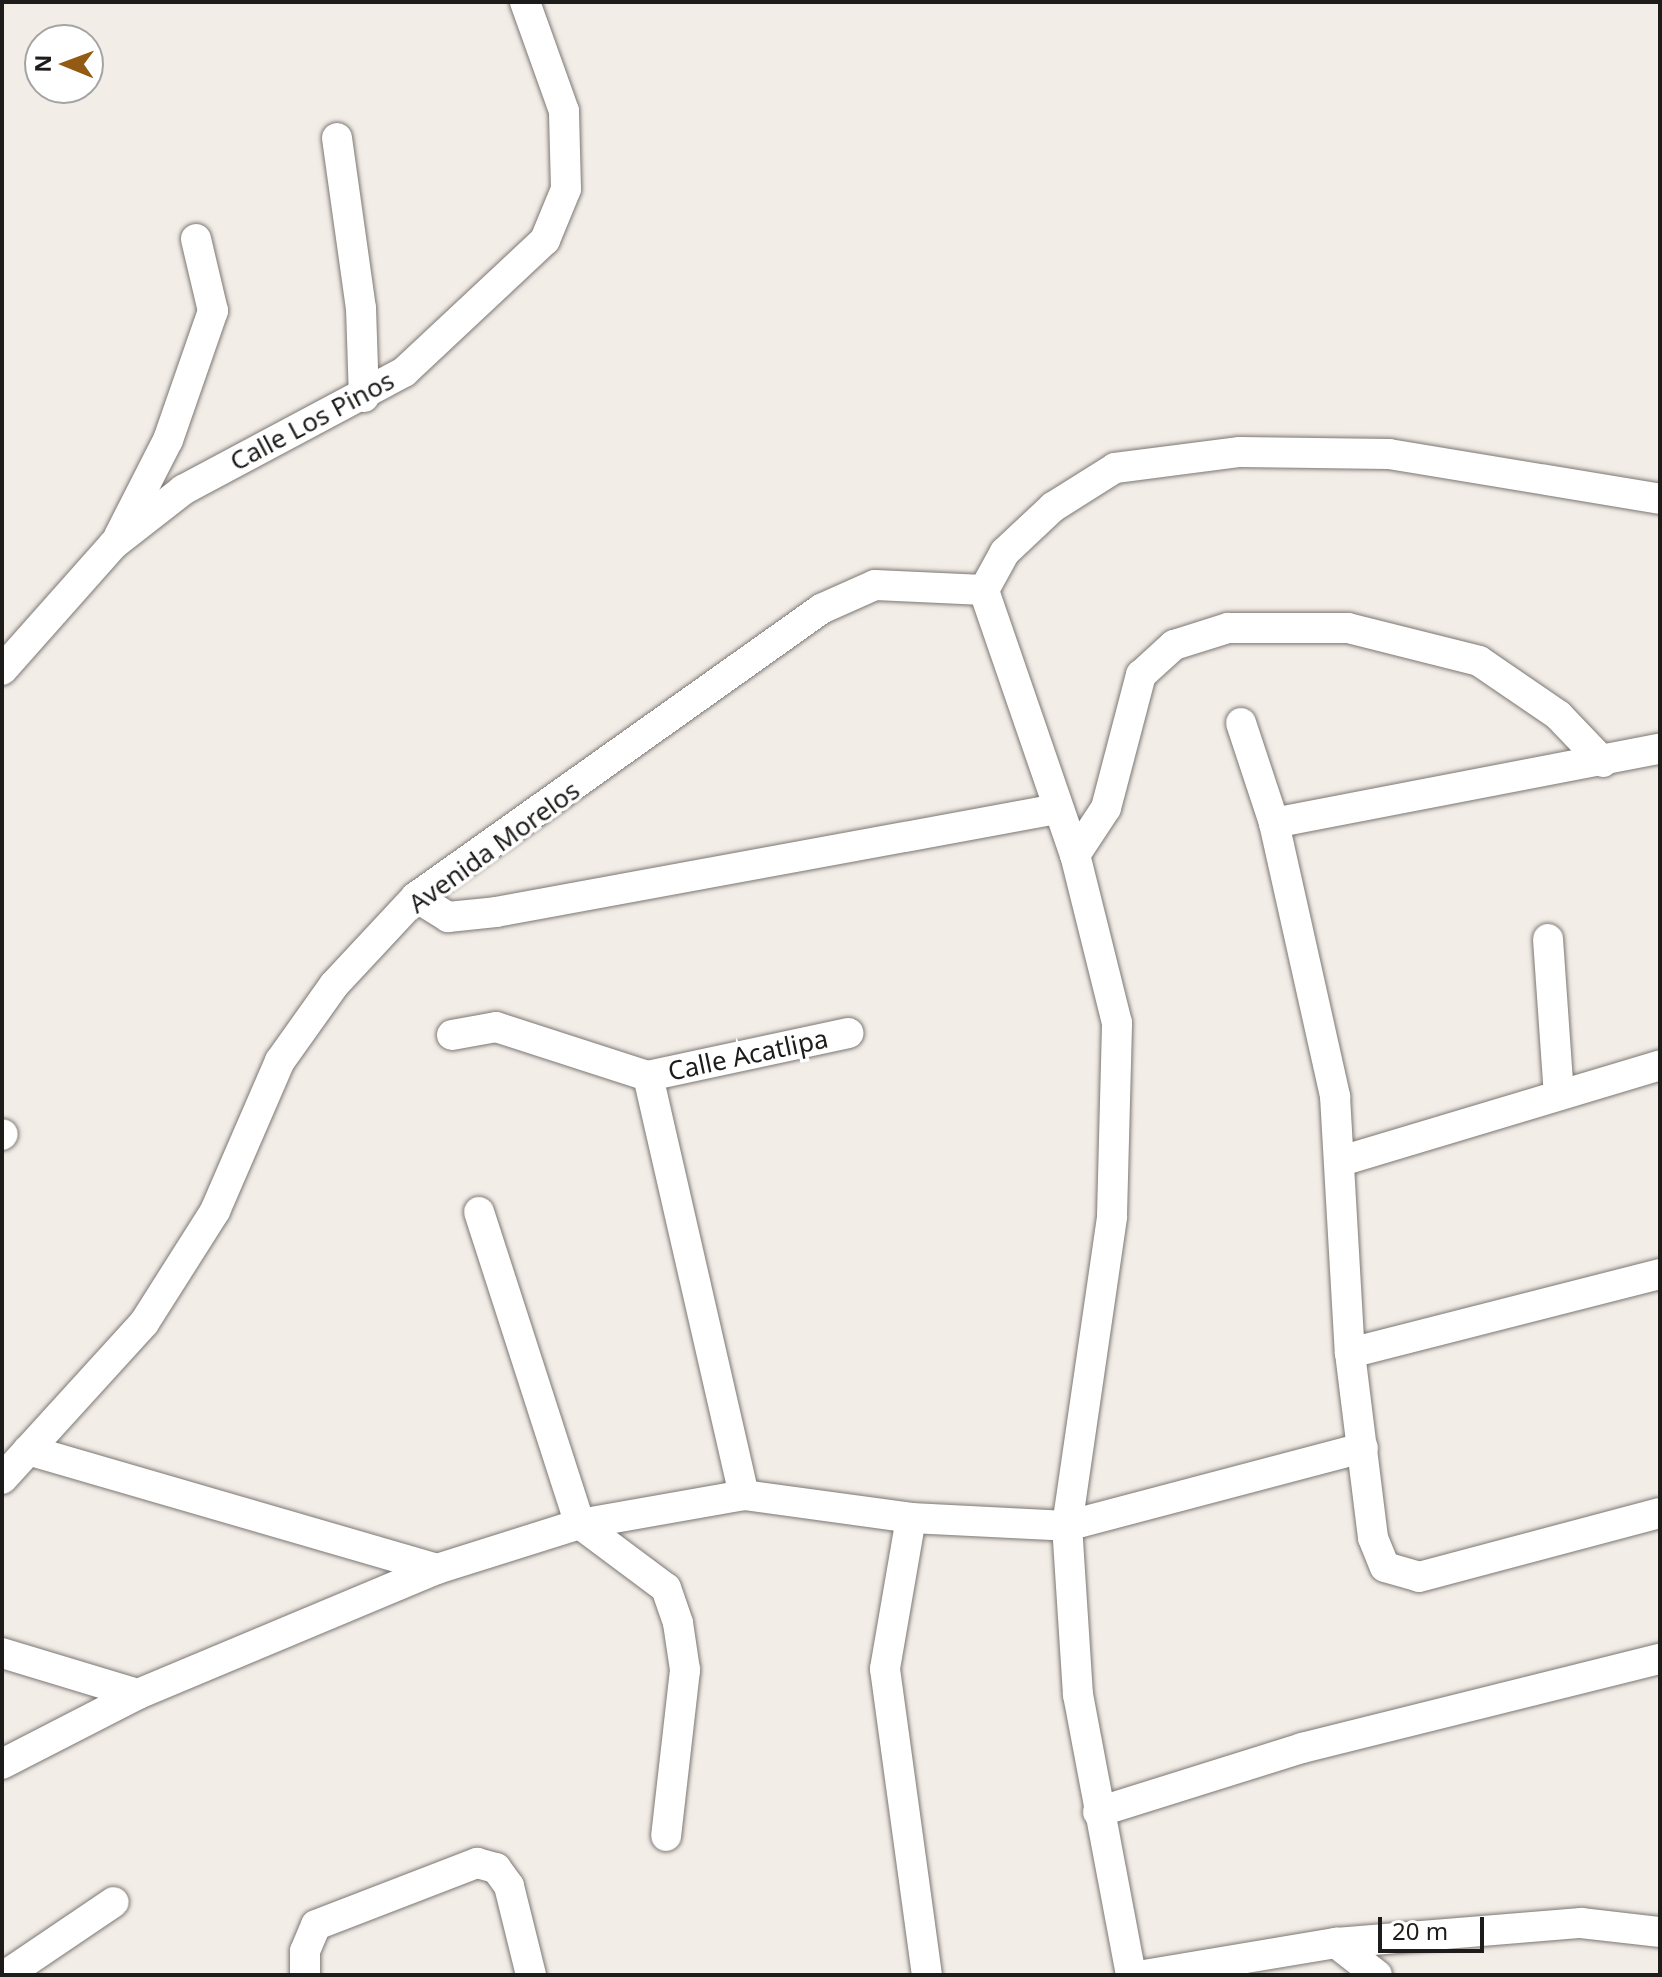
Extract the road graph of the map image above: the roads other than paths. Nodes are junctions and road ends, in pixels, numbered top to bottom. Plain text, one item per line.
1 (525, 2) edge
2 (337, 138) dead end
3 (196, 239) dead end
4 (364, 397) junction
5 (1660, 499) edge
6 (114, 544) junction
7 (984, 590) junction
8 (2, 670) edge
9 (1241, 723) dead end
10 (1660, 749) edge
11 (1603, 762) junction
12 (1057, 809) junction
13 (1274, 823) junction
14 (1075, 855) junction
15 (416, 897) junction
16 (1548, 939) dead end
17 (848, 1033) dead end
18 (452, 1035) dead end
19 (1660, 1065) edge
20 (648, 1076) junction
21 (1559, 1095) junction
22 (1341, 1161) junction
23 (479, 1212) dead end
24 (1660, 1274) edge
25 (1350, 1353) junction
26 (1363, 1448) junction
27 (28, 1450) junction
28 (2, 1479) edge
29 (744, 1495) junction
30 (1660, 1513) edge
31 (911, 1518) junction
32 (580, 1524) junction
33 (1067, 1526) junction
34 (437, 1569) junction
35 (2, 1653) edge
36 (1660, 1659) edge
37 (138, 1694) junction
38 (2, 1764) edge
39 (1098, 1812) junction
40 (666, 1836) dead end
41 (114, 1902) dead end
42 (1660, 1932) edge
43 (1336, 1943) junction
44 (6, 1975) edge
45 (305, 1975) edge
46 (531, 1975) edge
47 (927, 1975) edge
48 (1131, 1975) edge
49 (1144, 1975) edge
50 (1377, 1975) edge

1 - 4 street, Calle Los Pinos
2 - 4 street
3 - 6 street
4 - 6 street, Calle Los Pinos
5 - 7 street
6 - 8 street, Calle Los Pinos
7 - 12 street
7 - 15 street, Avenida Morelos
9 - 13 street
10 - 11 street
11 - 13 street
11 - 14 street
12 - 14 street
12 - 15 street
13 - 22 street
14 - 33 street
15 - 27 street, Avenida Morelos
16 - 21 street
17 - 20 street, Calle Acatlipa
18 - 20 street
19 - 21 street
20 - 29 street
21 - 22 street
22 - 25 street
23 - 32 street
24 - 25 street
25 - 26 street
26 - 30 street
26 - 33 street
27 - 28 street, Avenida Morelos
27 - 34 street
29 - 31 street
29 - 32 street
31 - 33 street
31 - 47 street
32 - 34 street
32 - 40 street
33 - 39 street
34 - 37 street
35 - 37 street
36 - 39 street
37 - 38 street
39 - 48 street
41 - 44 street
42 - 43 street
43 - 49 street
43 - 50 street
45 - 46 street

